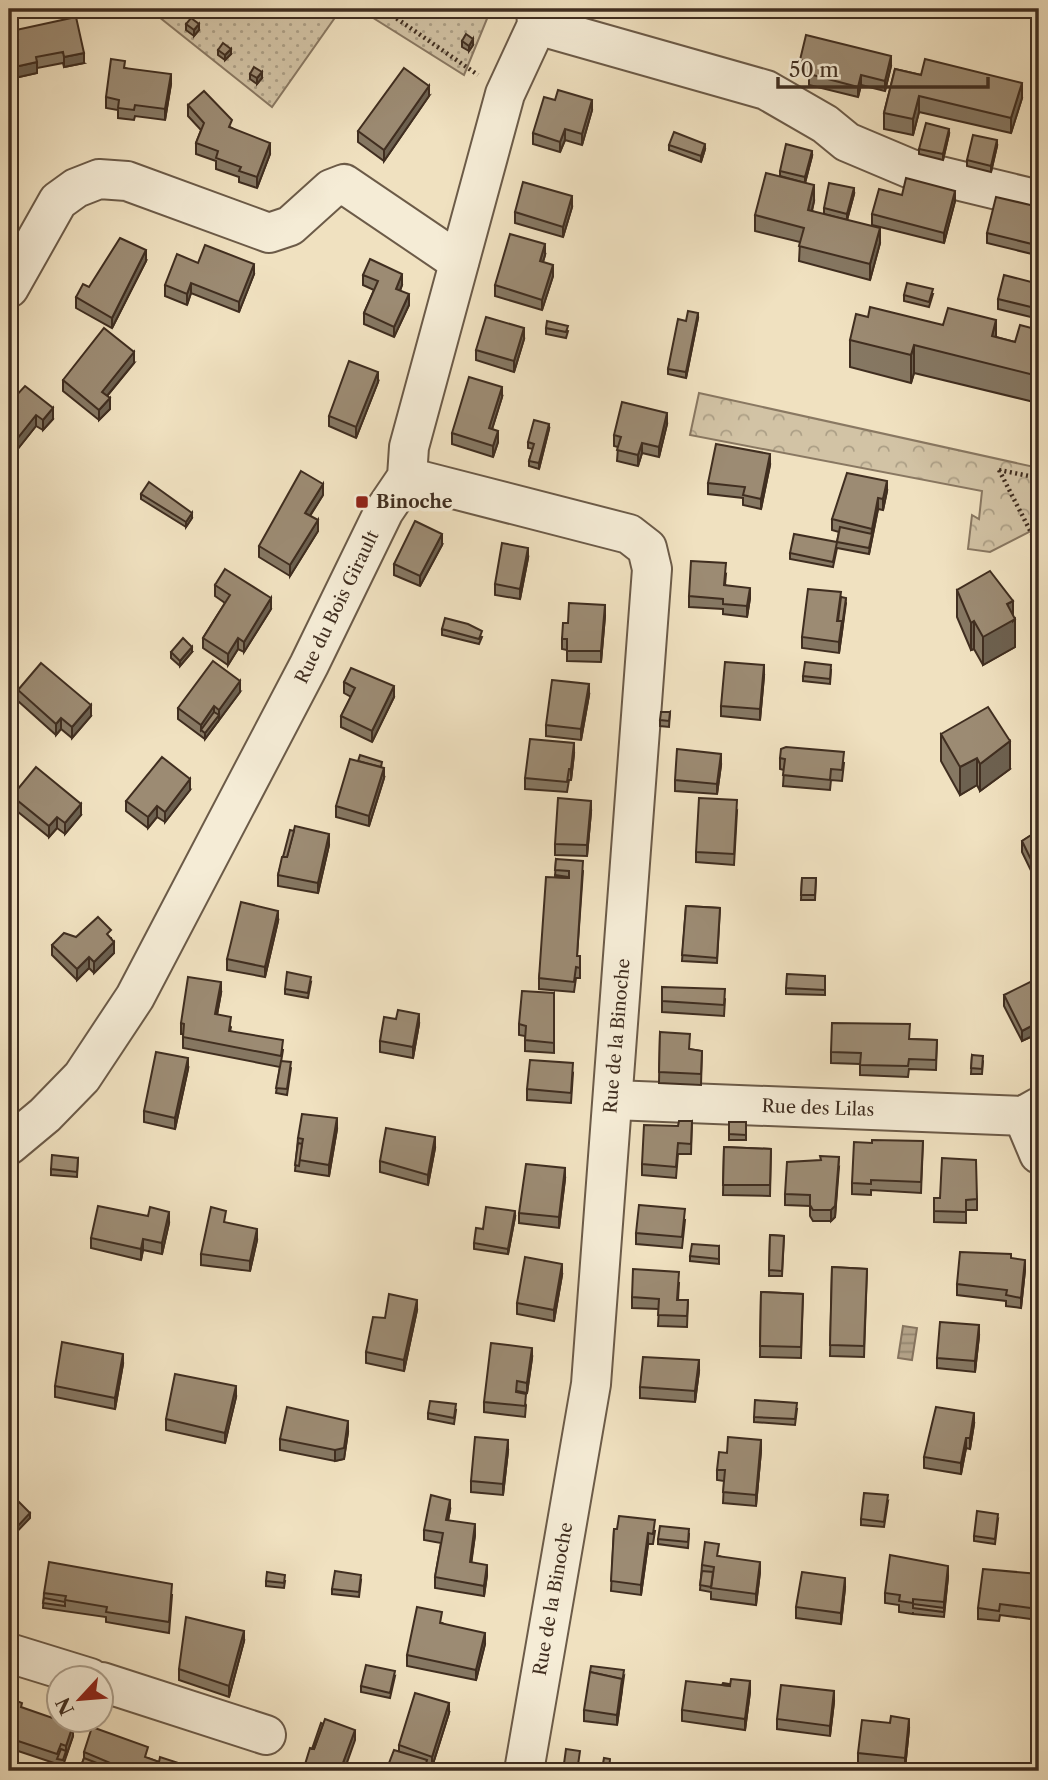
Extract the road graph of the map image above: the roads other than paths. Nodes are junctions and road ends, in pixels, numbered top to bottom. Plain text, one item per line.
1 (536, 17) edge
2 (1039, 200) edge
3 (458, 262) junction
4 (9, 288) edge
5 (407, 477) junction
6 (613, 1100) junction
7 (1031, 1112) edge
8 (9, 1144) edge
9 (1039, 1154) edge
10 (9, 1653) edge
11 (46, 1664) edge
12 (116, 1687) edge
13 (266, 1735) dead end
14 (524, 1771) edge

1 - 2 street
1 - 3 street, Rue du Bois Girault
3 - 4 street
3 - 5 street, Rue du Bois Girault
5 - 6 street, Rue de la Binoche
5 - 8 street, Rue du Bois Girault
6 - 7 street, Rue des Lilas
6 - 14 street, Rue de la Binoche
7 - 9 street, Rue des Lilas
10 - 11 street
12 - 13 street

